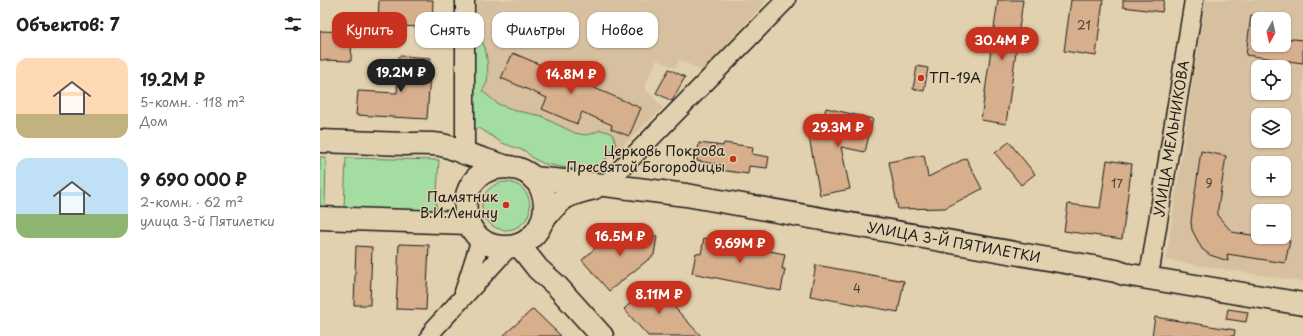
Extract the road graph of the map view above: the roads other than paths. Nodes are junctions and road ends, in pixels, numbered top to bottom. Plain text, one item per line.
1 (465, 0) edge
2 (786, 0) edge
3 (1194, 0) edge
4 (320, 141) edge
5 (464, 153) junction
6 (510, 167) junction
7 (533, 178) junction
8 (605, 185) junction
9 (466, 198) junction
10 (320, 218) edge
11 (475, 231) junction
12 (527, 236) junction
13 (1146, 277) junction
14 (461, 300) junction
15 (1303, 304) edge
16 (432, 333) edge
17 (602, 336) edge

1 - 5 street
2 - 8 street
3 - 13 street, УЛИЦА МЕЛЬНИКОВА
4 - 5 main road
5 - 6 main road
5 - 9 main road
6 - 7 main road
6 - 9 main road
7 - 8 main road, УЛИЦА 3-Й ПЯТИЛЕТКИ
7 - 12 main road
8 - 12 main road
8 - 13 main road, УЛИЦА 3-Й ПЯТИЛЕТКИ
9 - 11 main road
10 - 11 main road
11 - 12 main road
11 - 14 street
12 - 14 street
12 - 17 main road
13 - 15 main road, УЛИЦА 3-Й ПЯТИЛЕТКИ
14 - 16 street

